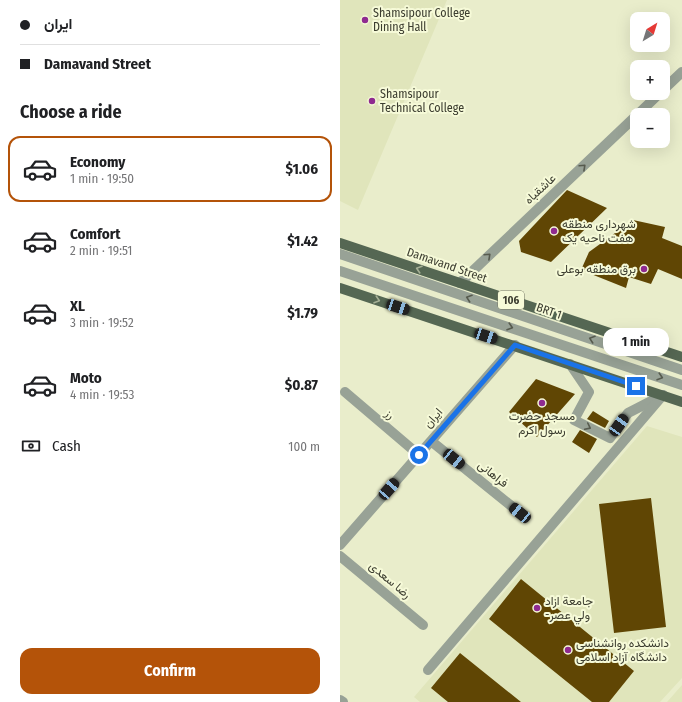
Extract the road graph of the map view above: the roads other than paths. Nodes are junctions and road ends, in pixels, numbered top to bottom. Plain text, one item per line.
1 (682, 72) edge
2 (670, 83) edge
3 (653, 100) edge
4 (644, 108) edge
5 (630, 122) edge
6 (340, 243) edge
7 (340, 254) edge
8 (340, 271) edge
9 (460, 283) junction
10 (340, 288) edge
11 (515, 345) junction
12 (682, 357) edge
13 (570, 364) junction
14 (682, 370) edge
15 (682, 384) edge
16 (345, 392) dead end
17 (663, 395) junction
18 (682, 402) edge
19 (431, 440) junction
20 (419, 455) junction
21 (520, 513) dead end
22 (340, 545) edge
23 (340, 556) edge
24 (423, 625) dead end
25 (428, 670) dead end
26 (340, 700) edge
27 (343, 702) edge

1 - 2 street
3 - 4 street, عاشقباه
9 -> 5 street, عاشقباه
9 -> 6 main road, Damavand Street / 106
14 -> 7 street, BRT 1
8 -> 15 street
9 - 12 main road, Damavand Street / 106
10 -> 11 main road
11 - 13 main road
11 - 19 street, ایران
13 - 17 main road
13 -> 17 street
16 - 20 street, رز
17 - 18 main road
17 - 25 street
19 - 20 street, ایران
19 - 21 street, فراهانی
20 - 22 street, ایران
23 - 24 street, رضا سعدی
26 - 27 street

